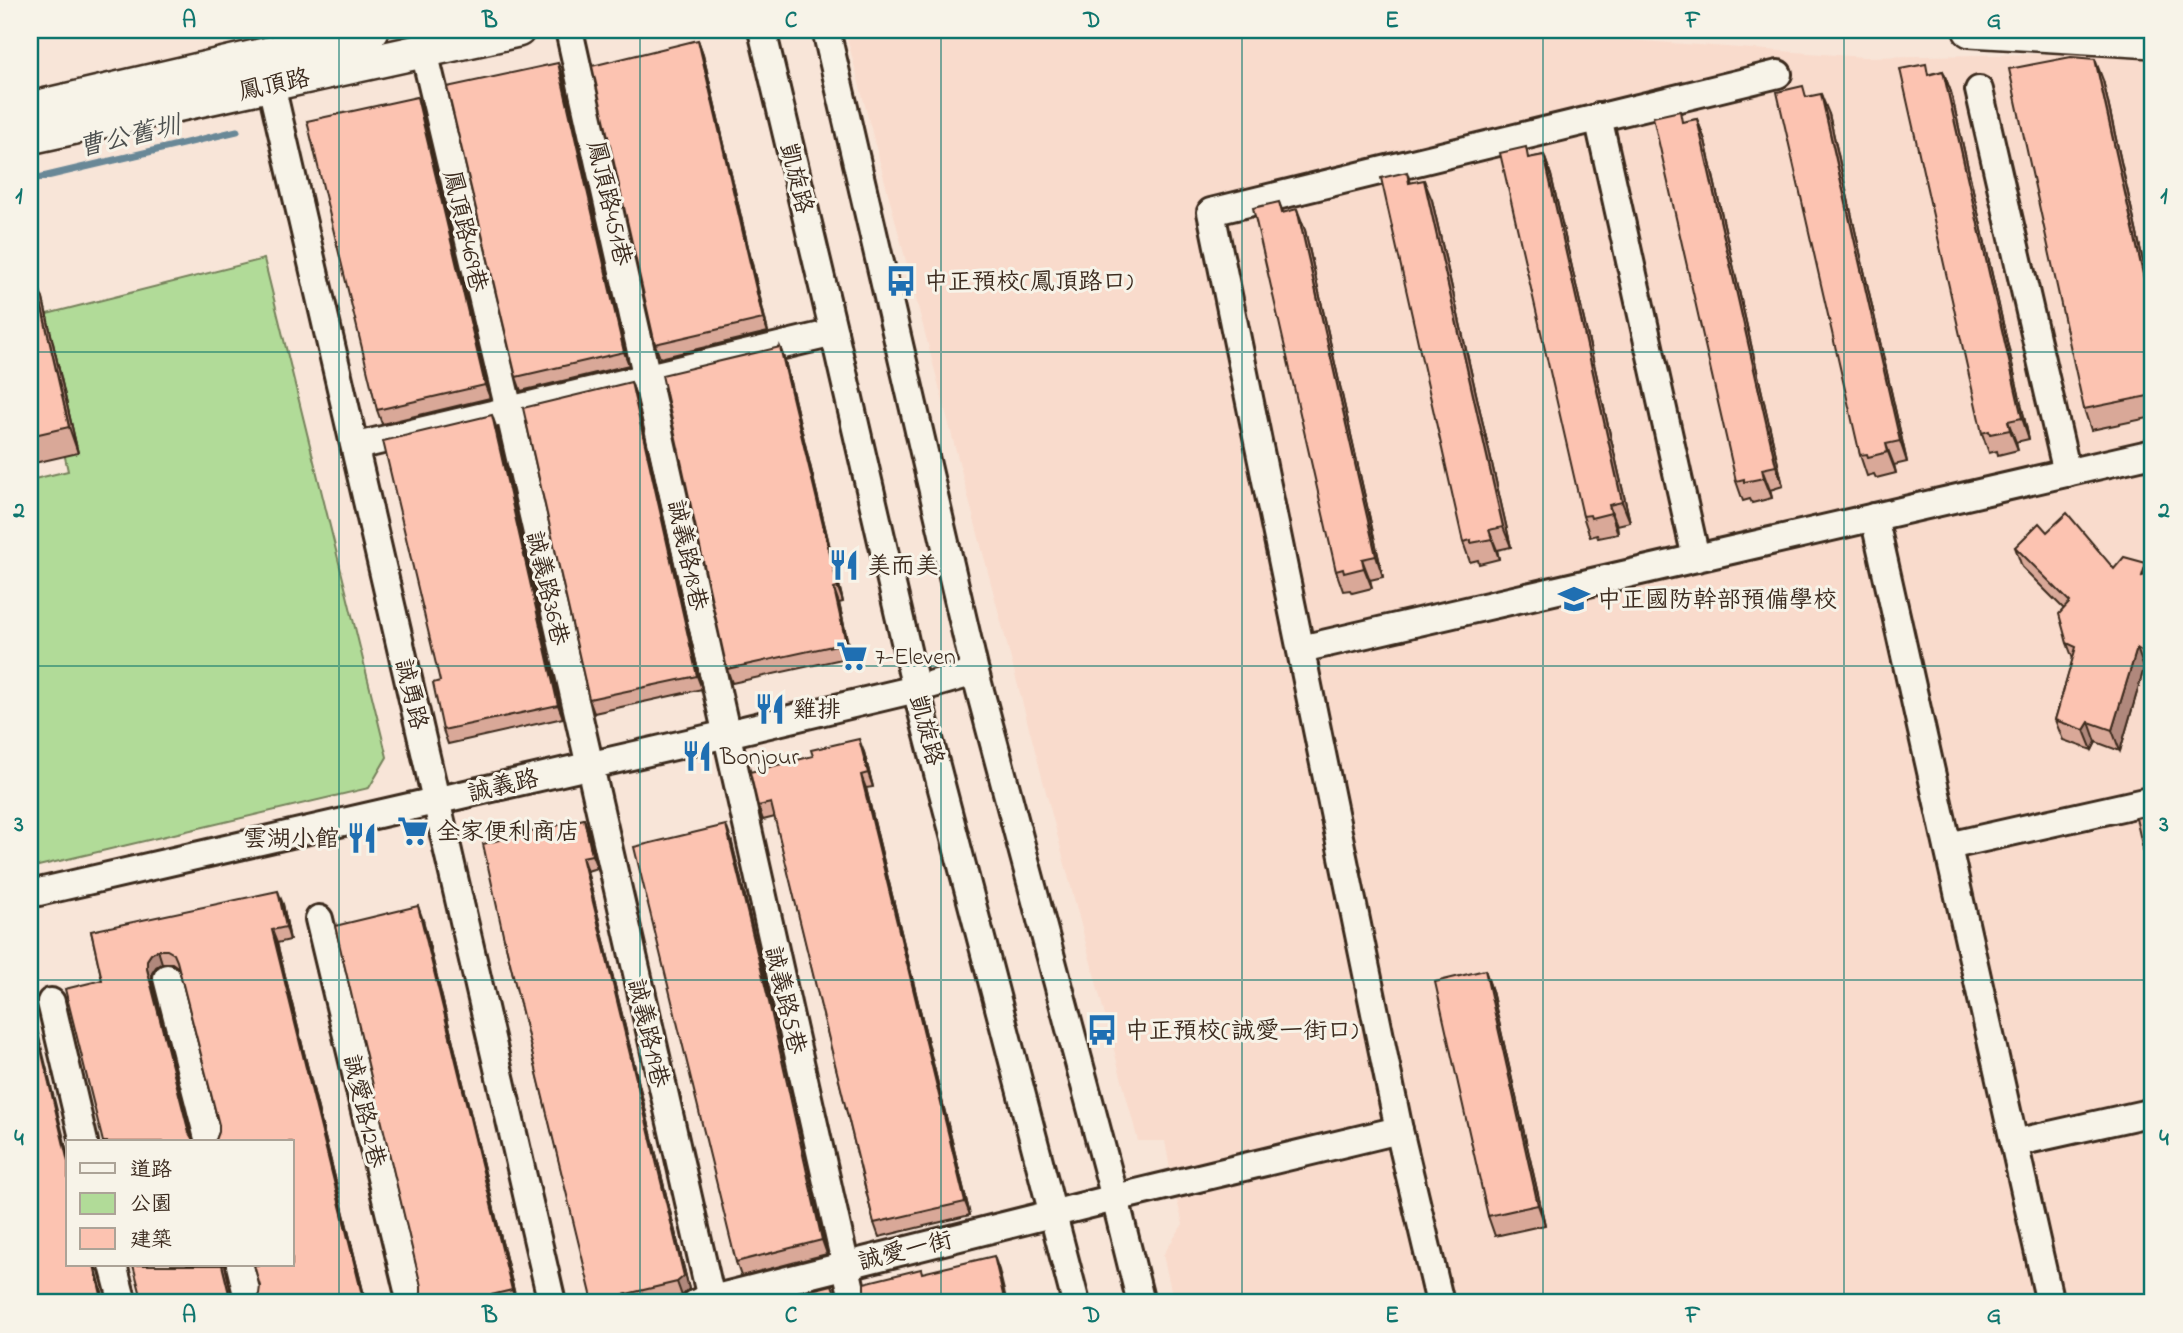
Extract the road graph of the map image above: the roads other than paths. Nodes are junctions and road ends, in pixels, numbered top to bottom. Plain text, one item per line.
1 (372, 30) edge
2 (518, 30) edge
3 (569, 30) edge
4 (762, 30) edge
5 (826, 30) edge
6 (1970, 30) edge
7 (2153, 41) edge
8 (424, 51) junction
9 (1778, 74) dead end
10 (271, 85) junction
11 (1979, 90) dead end
12 (30, 109) edge
13 (1598, 117) junction
14 (30, 137) edge
15 (834, 333) junction
16 (650, 377) junction
17 (509, 410) junction
18 (357, 446) junction
19 (2153, 453) edge
20 (2067, 473) junction
21 (1874, 517) junction
22 (1696, 558) junction
23 (1301, 649) junction
24 (975, 672) junction
25 (916, 689) junction
26 (727, 734) junction
27 (588, 766) junction
28 (2153, 800) edge
29 (436, 801) junction
30 (1948, 846) junction
31 (30, 894) edge
32 (319, 919) dead end
33 (167, 978) dead end
34 (51, 1002) dead end
35 (2153, 1112) edge
36 (1399, 1130) junction
37 (84, 1140) edge
38 (208, 1140) edge
39 (2014, 1143) junction
40 (1115, 1198) junction
41 (1054, 1213) junction
42 (113, 1266) edge
43 (240, 1266) edge
44 (846, 1266) junction
45 (706, 1302) edge
46 (123, 1303) edge
47 (249, 1303) edge
48 (411, 1303) edge
49 (552, 1303) edge
50 (854, 1303) edge
51 (1076, 1303) edge
52 (1141, 1303) edge
53 (1440, 1303) edge
54 (2050, 1303) edge

1 - 12 main road, 鳳頂路
2 - 8 main road, 鳳頂路
3 - 16 street, 鳳頂路451巷
4 - 15 street, 凱旋路
5 - 24 street
6 - 7 main road
8 - 10 main road, 鳳頂路
8 - 17 street, 鳳頂路469巷
9 - 13 street
10 - 14 main road, 鳳頂路
10 - 18 street, 誠勇路
11 - 20 street
13 - 22 street
13 - 23 street
15 - 16 street
15 - 25 street, 凱旋路
16 - 17 street
16 - 26 street, 誠義路18巷
17 - 18 street
17 - 27 street, 誠義路36巷
18 - 29 street, 誠勇路
19 - 20 street
20 - 21 street
21 - 22 street
21 - 30 street
22 - 23 street
23 - 36 street
24 - 25 street, 誠義路
24 - 40 street
25 - 26 street, 誠義路
25 - 41 street, 凱旋路
26 - 27 street, 誠義路
26 - 44 street, 誠義路5巷
27 - 29 street, 誠義路
27 - 45 street, 誠義路19巷
28 - 30 street
29 - 31 street, 誠義路
29 - 49 street, 誠勇路
30 - 39 street
32 - 48 street, 誠愛路12巷
33 - 38 street
34 - 37 street
35 - 39 street
36 - 40 street, 誠愛一街
36 - 53 street
39 - 54 street
40 - 41 street, 誠愛一街
40 - 52 street
41 - 44 street, 誠愛一街
41 - 51 street, 凱旋路
42 - 46 street
43 - 47 street
44 - 45 street, 誠愛一街
44 - 50 street, 誠義路5巷

